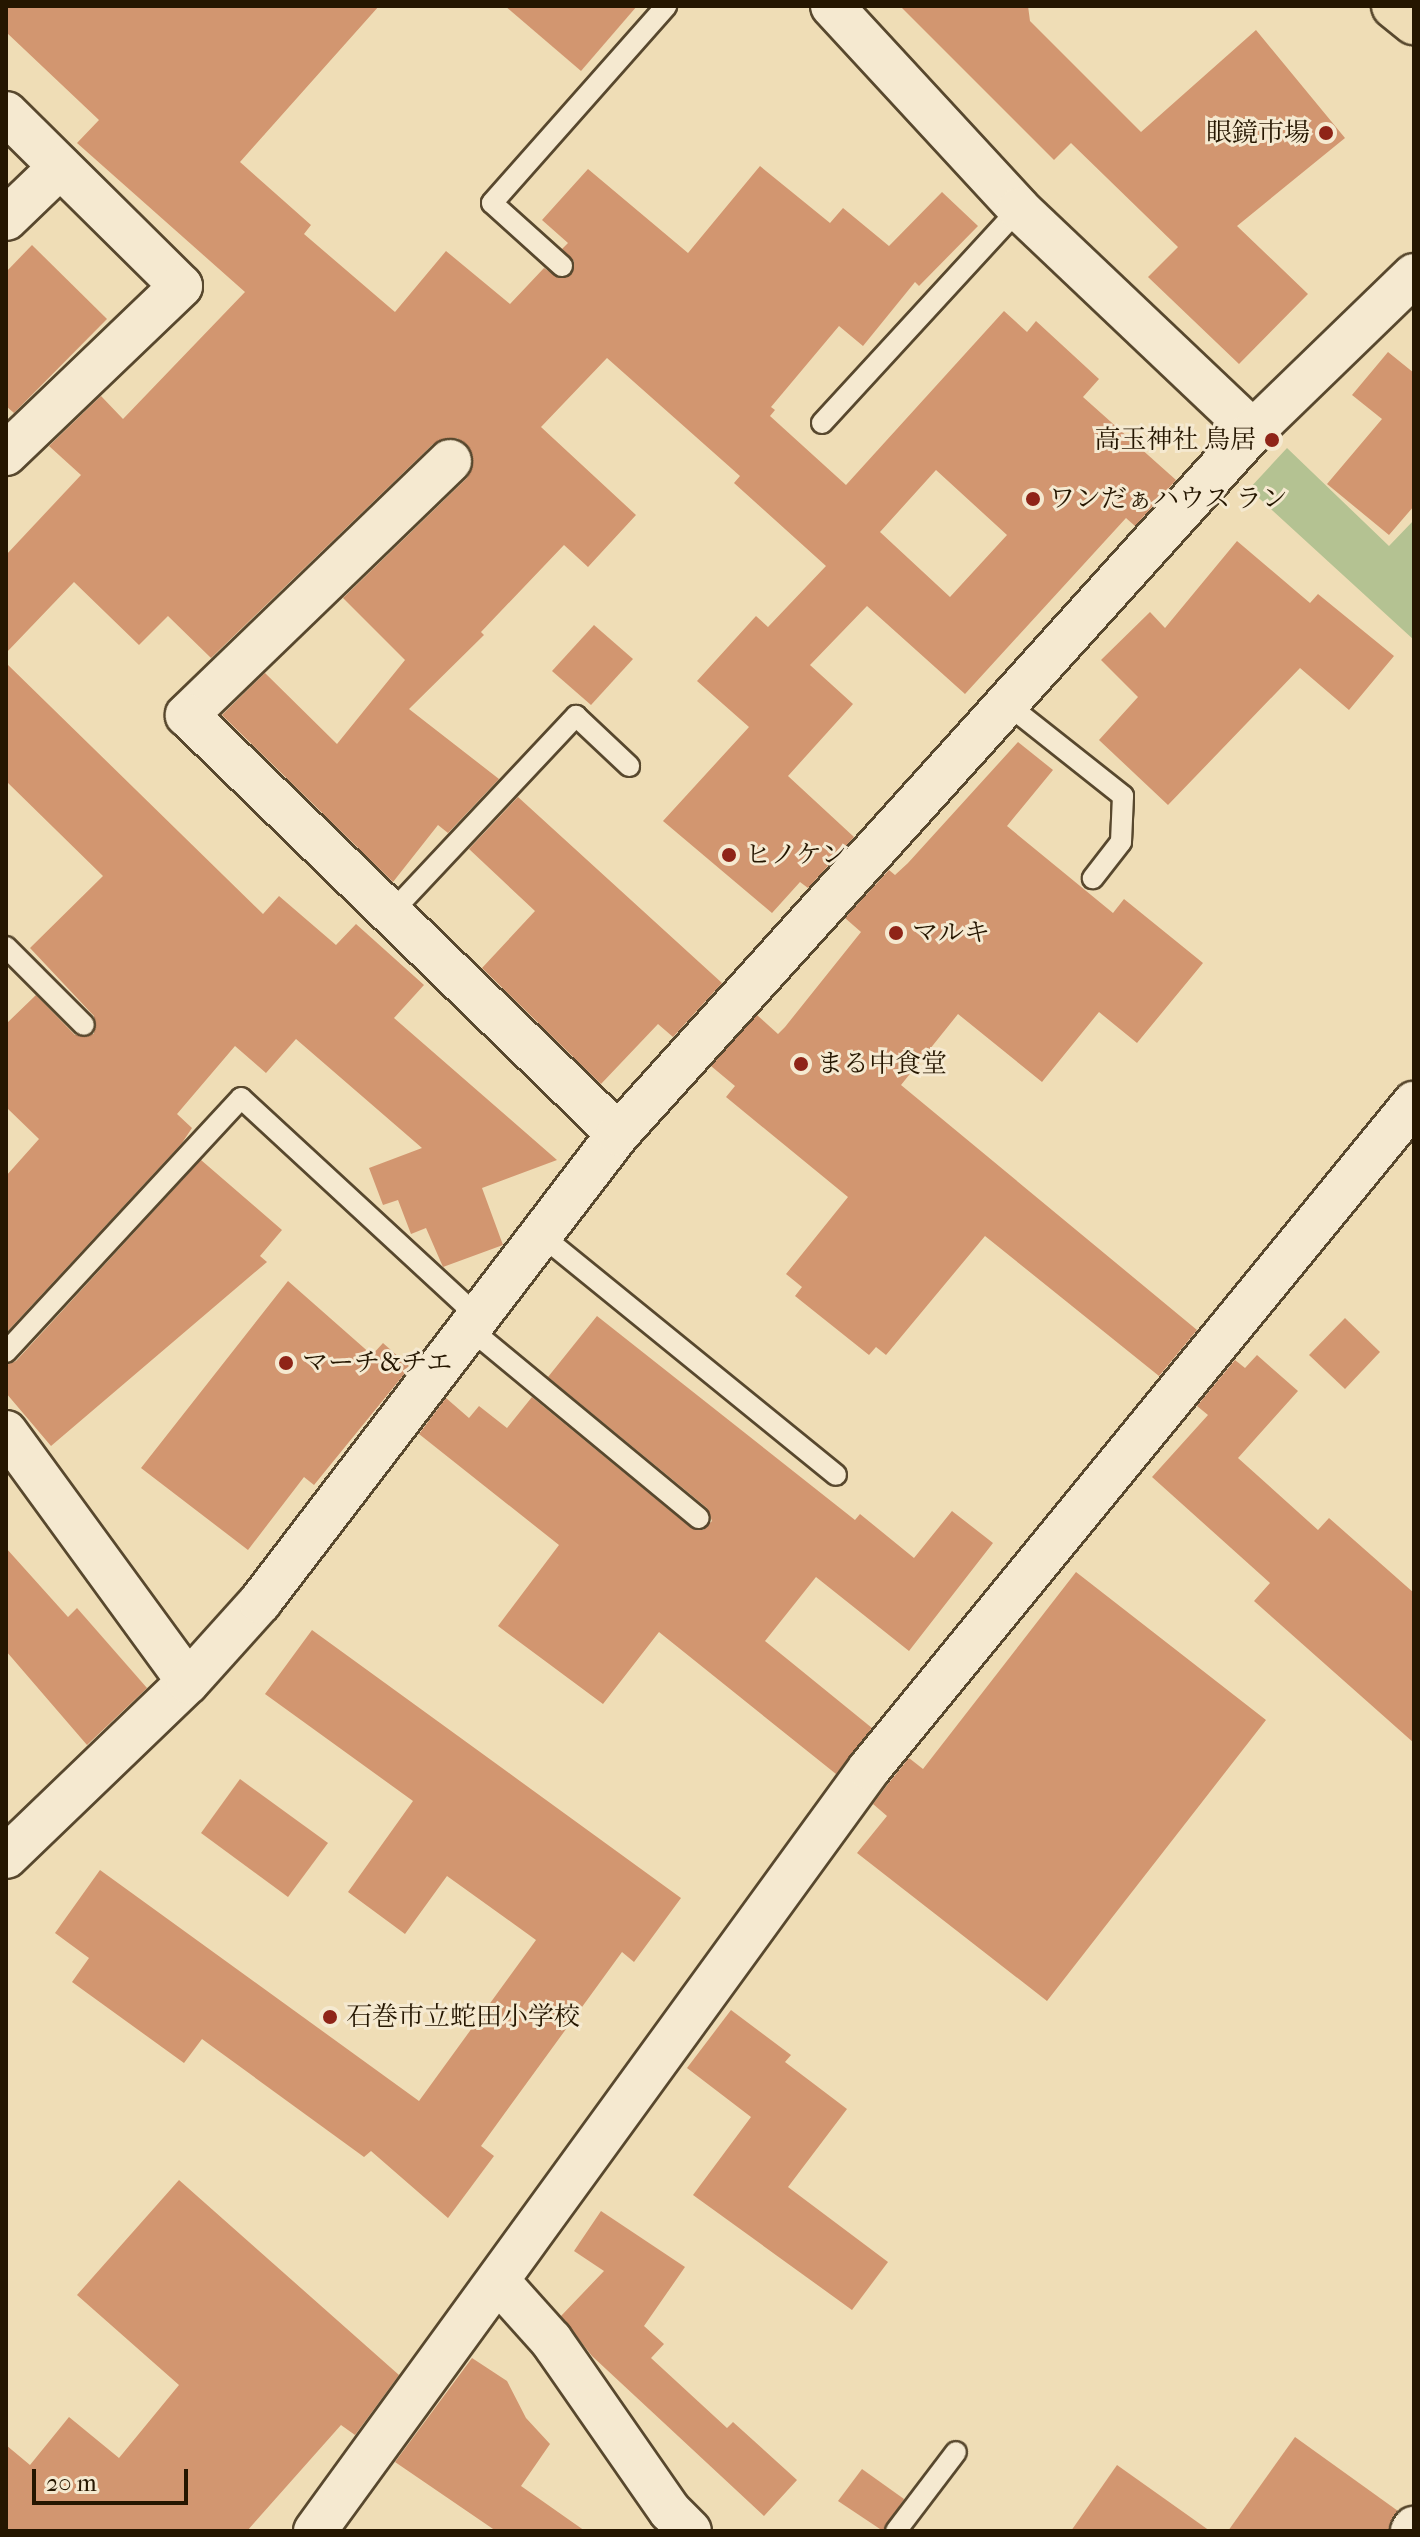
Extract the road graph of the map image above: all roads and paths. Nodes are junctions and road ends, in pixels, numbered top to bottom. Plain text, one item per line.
1 (666, 6) edge
2 (832, 6) edge
3 (1394, 6) edge
4 (1414, 22) edge
5 (6, 113) edge
6 (60, 167) junction
7 (1019, 209) junction
8 (6, 219) edge
9 (562, 266) dead end
10 (1414, 275) edge
11 (822, 423) dead end
12 (1253, 431) junction
13 (6, 454) edge
14 (450, 461) dead end
15 (1007, 704) junction
16 (629, 766) dead end
17 (1093, 878) dead end
18 (390, 914) junction
19 (6, 947) edge
20 (84, 1025) dead end
21 (1414, 1103) edge
22 (618, 1134) junction
23 (541, 1235) junction
24 (474, 1323) junction
25 (6, 1352) edge
26 (6, 1432) edge
27 (836, 1475) dead end
28 (699, 1518) dead end
29 (188, 1682) junction
30 (6, 1857) edge
31 (498, 2281) junction
32 (956, 2452) dead end
33 (315, 2531) edge
34 (690, 2531) edge
35 (896, 2531) edge

1 - 9 lane
2 - 7 street
3 - 4 main road
5 - 6 street
6 - 8 street
6 - 13 street
7 - 11 lane
7 - 12 street
10 - 12 street
12 - 15 street
14 - 18 street
15 - 17 lane
15 - 22 street
16 - 18 lane
18 - 22 street
19 - 20 lane
21 - 31 street
22 - 23 street
23 - 24 street
23 - 27 lane
24 - 25 lane
24 - 28 lane
24 - 29 street
26 - 29 street
29 - 30 street
31 - 33 street
31 - 34 street
32 - 35 lane

